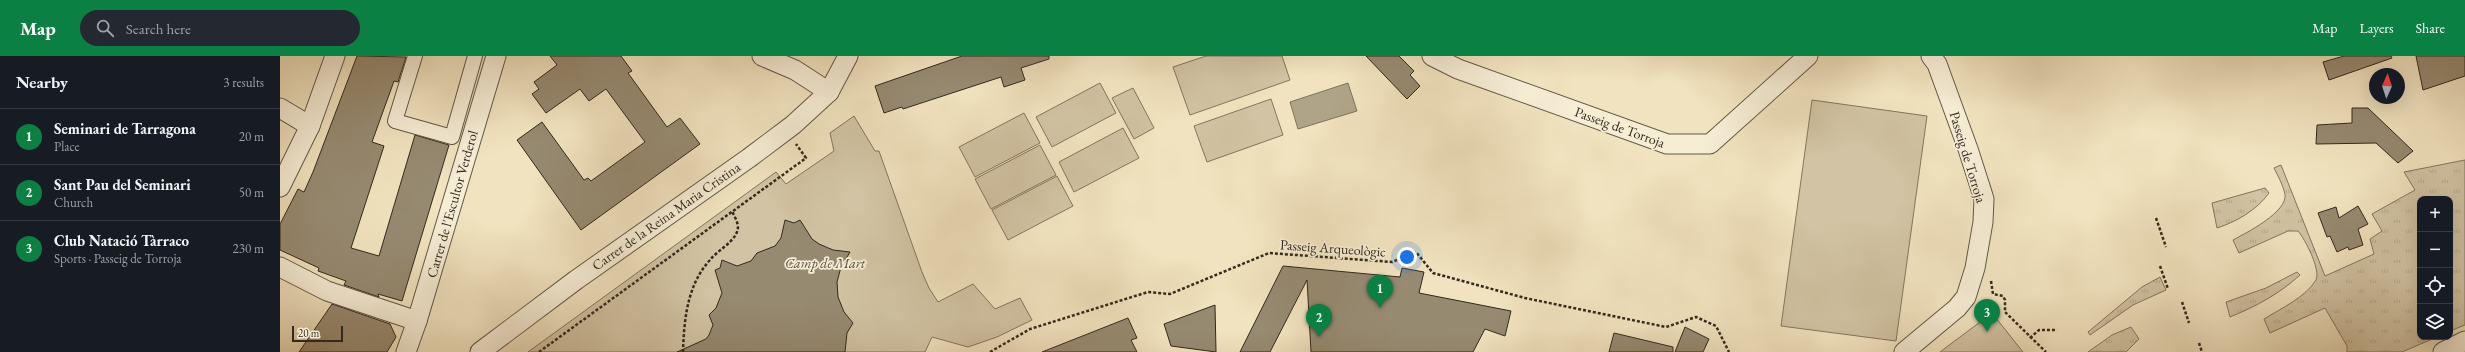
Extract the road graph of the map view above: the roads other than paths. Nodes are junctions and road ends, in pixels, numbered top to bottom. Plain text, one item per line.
1 (335, 56) edge
2 (415, 56) edge
3 (475, 56) edge
4 (496, 56) edge
5 (762, 56) edge
6 (1432, 56) edge
7 (1808, 56) edge
8 (1931, 56) edge
9 (842, 61) edge
10 (829, 92) junction
11 (280, 108) edge
12 (310, 126) junction
13 (280, 187) edge
14 (280, 267) edge
15 (417, 321) junction
16 (2465, 342) edge
17 (412, 349) edge
18 (480, 352) edge
19 (1904, 352) edge
20 (2443, 352) edge

1 - 12 street
2 - 3 street
4 - 15 street, Carrer de l'Escultor Verderol
5 - 10 street
6 - 7 street, Passeig de Torroja
8 - 19 street, Passeig de Torroja
9 - 10 street, Carrer de la Reina Maria Cristina
10 - 18 street, Carrer de la Reina Maria Cristina
11 - 12 street
12 - 13 street
14 - 15 street
15 - 17 street, Carrer de l'Escultor Verderol
16 - 20 street

